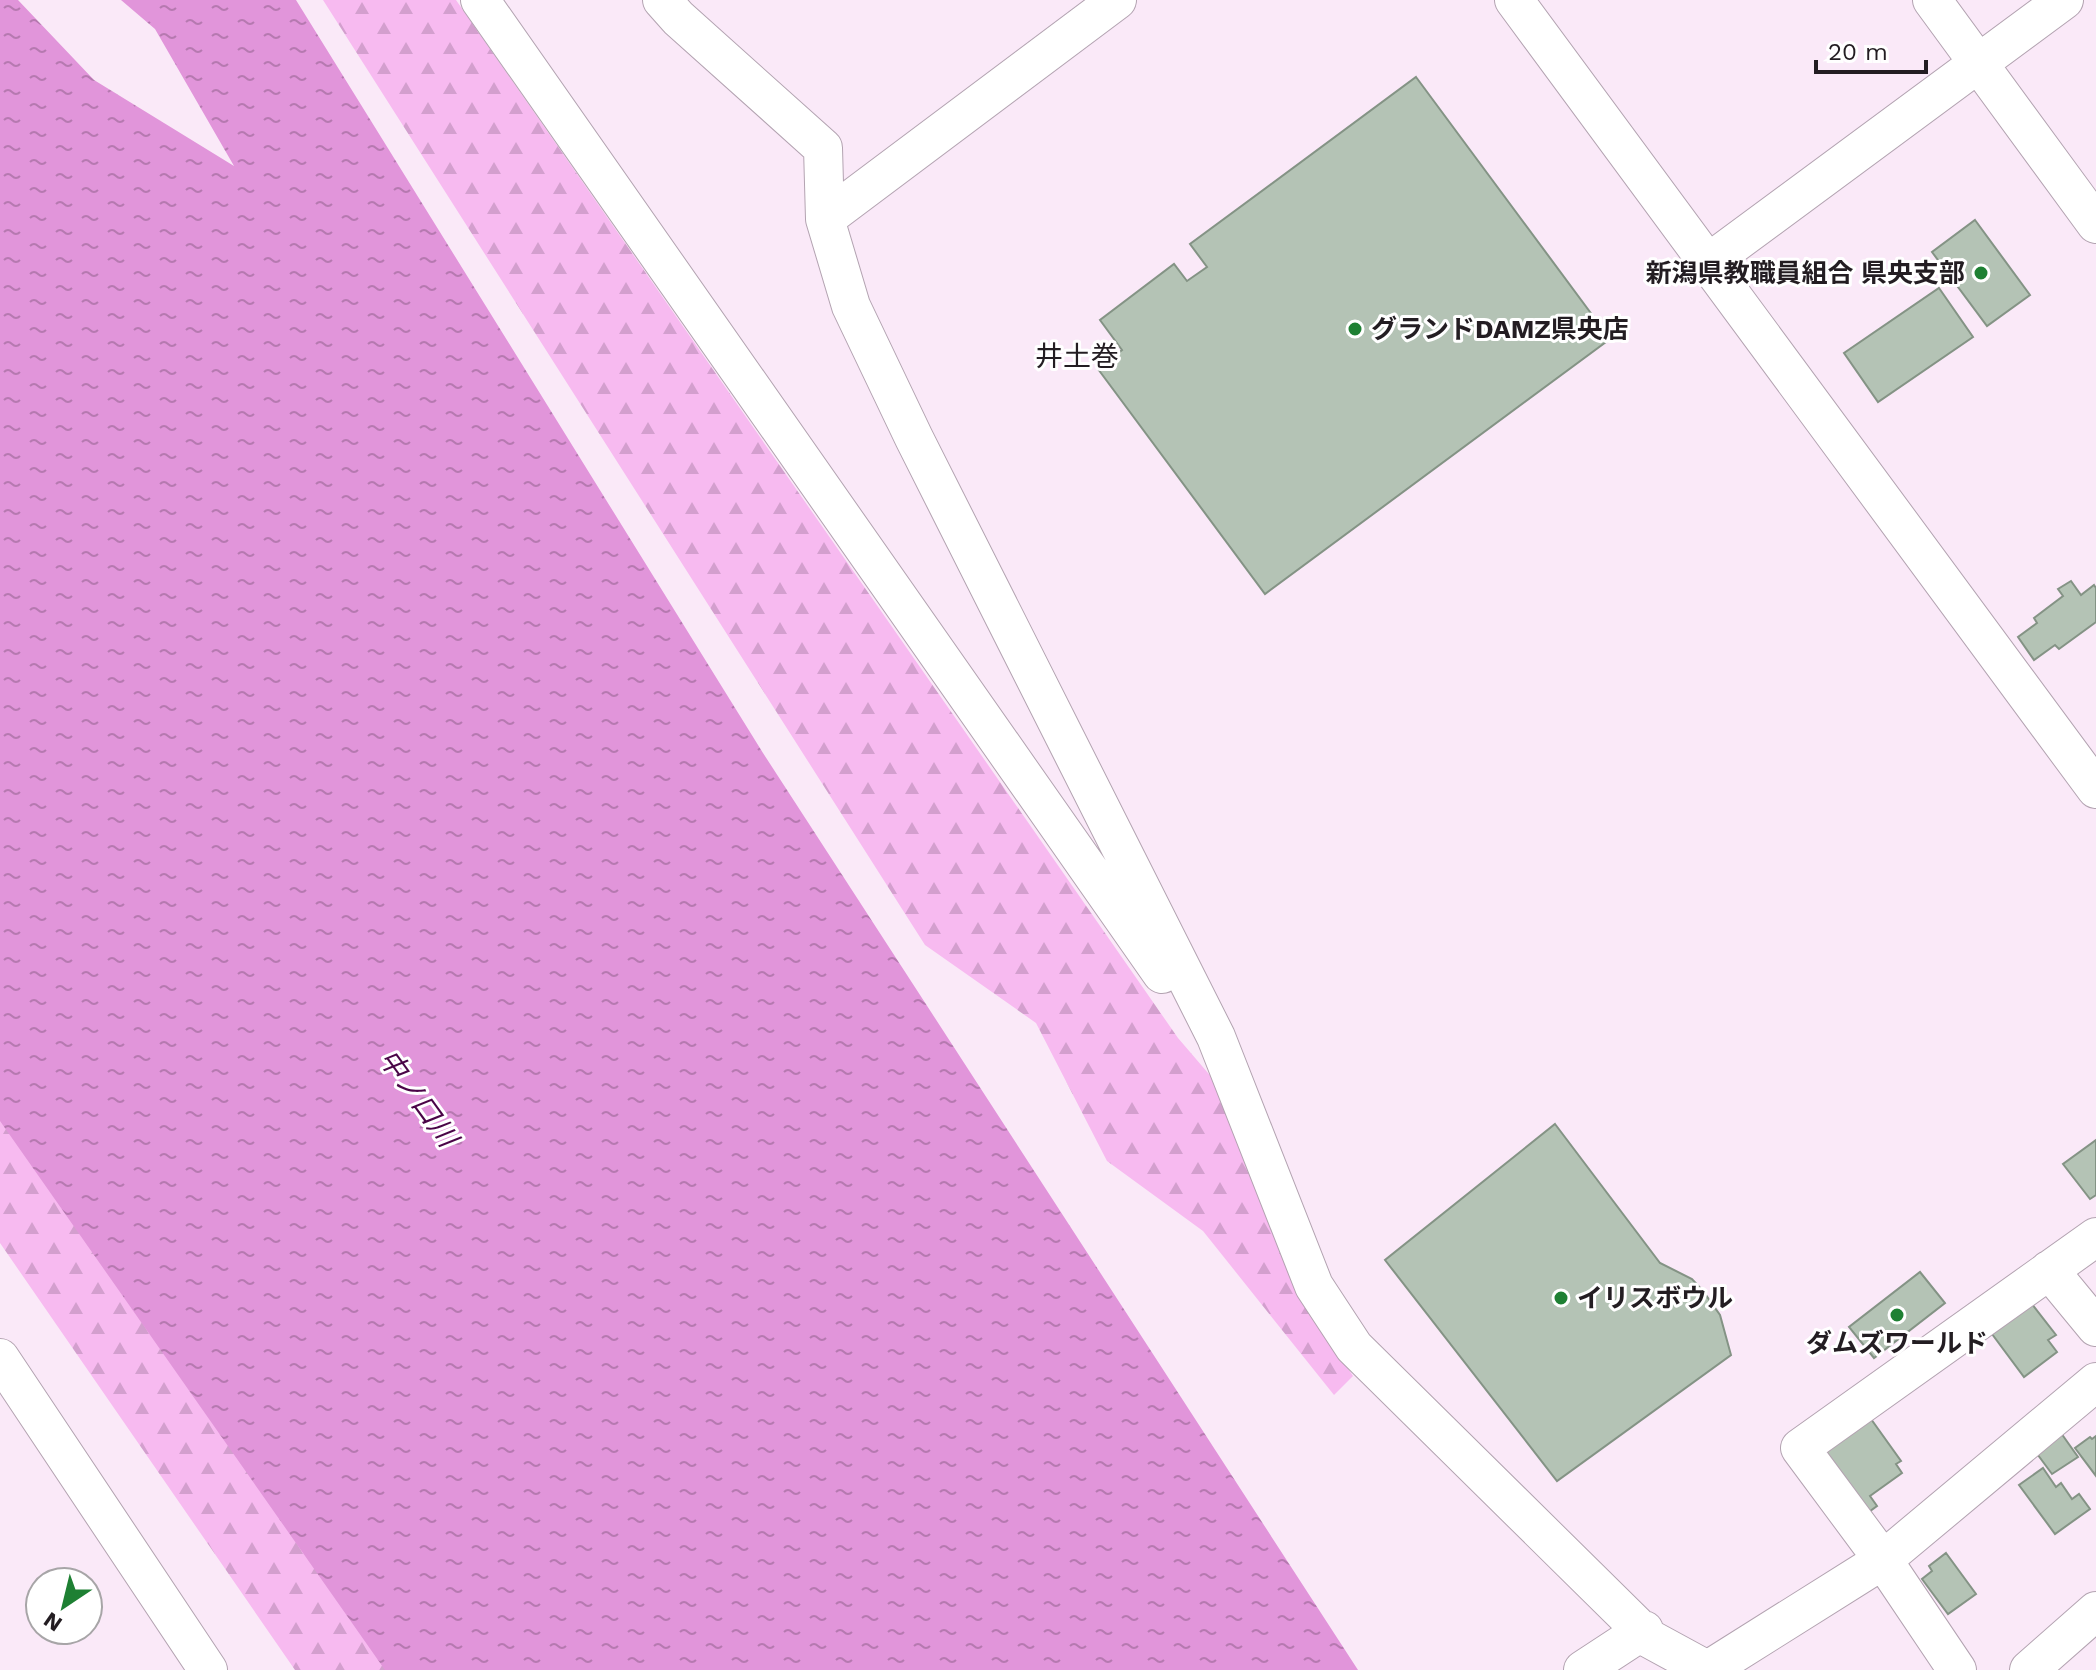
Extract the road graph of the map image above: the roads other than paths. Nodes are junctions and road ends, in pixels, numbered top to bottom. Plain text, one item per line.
1 (480, 0) edge
2 (662, 0) edge
3 (1117, 0) edge
4 (1514, 0) edge
5 (1932, 0) edge
6 (2064, 0) edge
7 (1979, 64) junction
8 (825, 219) junction
9 (2096, 224) edge
10 (1708, 263) junction
11 (2096, 789) edge
12 (1228, 1068) junction
13 (2096, 1237) edge
14 (2049, 1270) junction
15 (2096, 1327) edge
16 (0, 1358) edge
17 (2096, 1382) edge
18 (1883, 1560) junction
19 (2096, 1611) edge
20 (1644, 1630) junction
21 (208, 1670) edge
22 (1583, 1670) edge
23 (1708, 1670) edge
24 (1957, 1670) edge
25 (2029, 1670) edge

1 - 12 street
2 - 8 street
3 - 8 street
4 - 10 street
5 - 7 street
6 - 7 street
7 - 9 street
7 - 10 street
8 - 12 street
10 - 11 street
12 - 20 street
13 - 14 street
14 - 15 street
14 - 18 street
16 - 21 street
17 - 18 street
18 - 23 street
18 - 24 street
19 - 25 street
20 - 22 street
20 - 23 street

